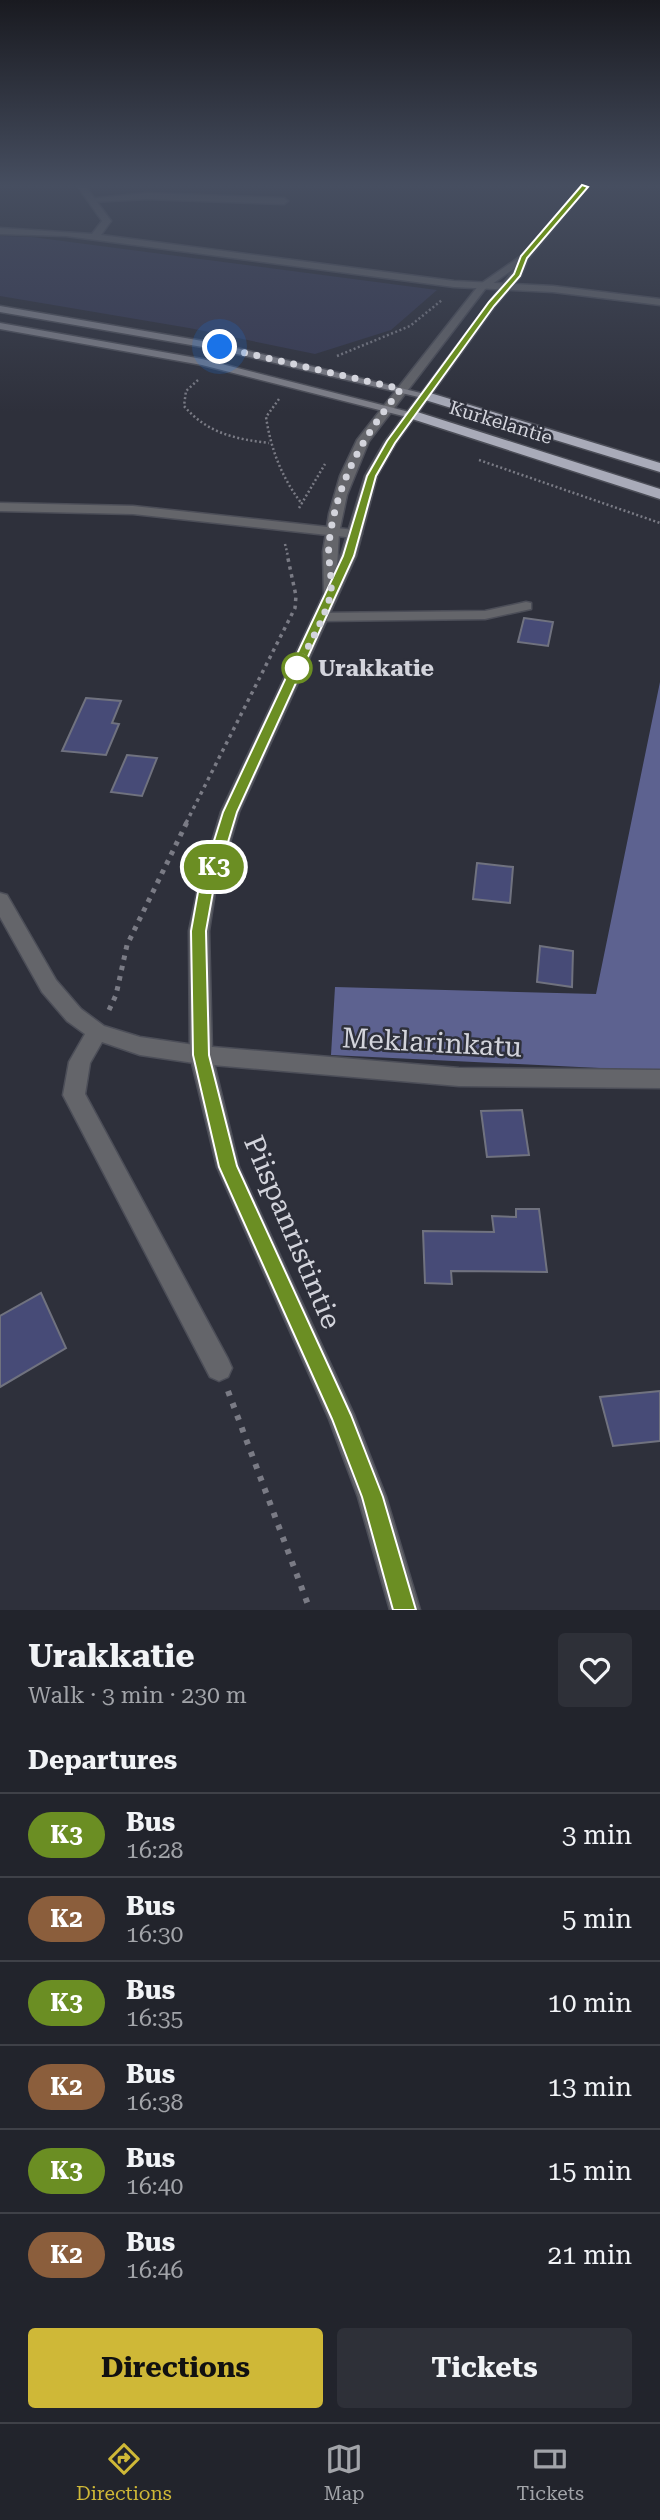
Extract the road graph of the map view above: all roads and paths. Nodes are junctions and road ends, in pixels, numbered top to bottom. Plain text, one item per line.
1 (293, 262) edge
2 (518, 262) edge
3 (522, 262) edge
4 (482, 287) junction
5 (506, 288) junction
6 (660, 302) edge
7 (0, 309) edge
8 (0, 326) edge
9 (187, 377) dead end
10 (401, 389) junction
11 (275, 393) dead end
12 (287, 396) dead end
13 (427, 396) junction
14 (279, 399) dead end
15 (387, 407) junction
16 (411, 415) junction
17 (269, 443) junction
18 (468, 456) dead end
19 (327, 461) dead end
20 (660, 468) edge
21 (660, 494) edge
22 (302, 504) junction
23 (0, 507) edge
24 (660, 523) edge
25 (288, 525) junction
26 (331, 530) junction
27 (355, 534) junction
28 (330, 596) junction
29 (526, 606) dead end
30 (321, 617) junction
31 (0, 900) edge
32 (97, 1032) junction
33 (201, 1055) junction
34 (660, 1079) edge
35 (219, 1368) joint
36 (310, 1610) edge
37 (405, 1610) edge

1 - 4 street
2 - 4 street, Piispanristintie
3 - 5 street, Piispanristintie
4 - 5 street
4 - 10 street, Piispanristintie
5 - 6 street
5 - 13 street, Piispanristintie
7 - 10 main road, Kurkelantie
8 - 15 main road, Kurkelantie
9 - 17 path
10 - 13 main road, Kurkelantie
10 - 15 street, Piispanristintie
11 - 12 path
13 - 16 street, Piispanristintie
13 - 20 highway, Kurkelantie
14 - 17 path
15 - 16 main road, Kurkelantie
15 - 26 street, Piispanristintie
16 - 21 highway, Kurkelantie
16 - 27 street, Piispanristintie
17 - 22 path
18 - 24 path
19 - 22 path
22 - 25 path
23 - 25 street
25 - 26 street
25 - 32 path
26 - 27 street
26 - 28 street, Piispanristintie
27 - 28 street, Piispanristintie
28 - 30 street, Piispanristintie
29 - 30 street
30 - 33 street, Piispanristintie
31 - 32 street
32 - 33 street, Meklarinkatu
32 - 35 street
33 - 34 street, Meklarinkatu
33 - 37 street, Piispanristintie
35 - 36 path

